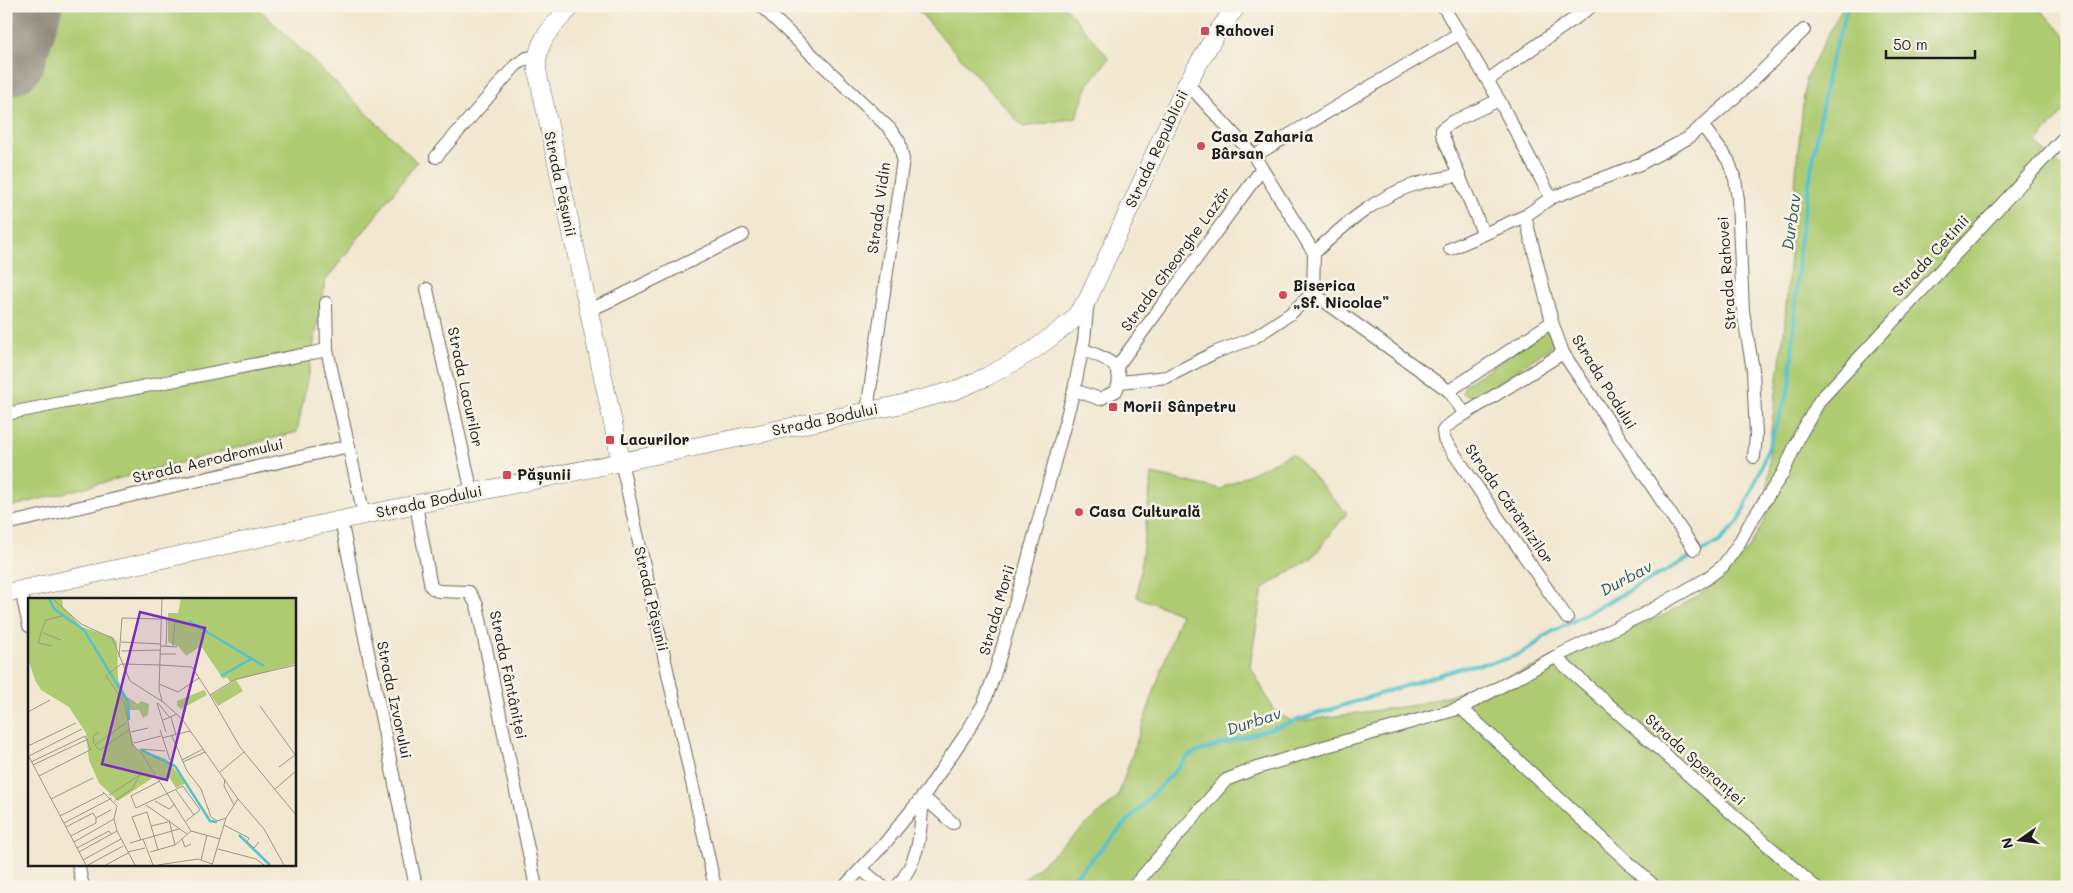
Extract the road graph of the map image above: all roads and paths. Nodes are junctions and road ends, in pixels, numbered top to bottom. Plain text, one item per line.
1 (572, 6) edge
2 (761, 6) edge
3 (1237, 6) edge
4 (1443, 6) edge
5 (1592, 6) edge
6 (1804, 30) dead end
7 (1460, 33) junction
8 (536, 57) junction
9 (1488, 80) junction
10 (1187, 83) junction
11 (1499, 100) junction
12 (1702, 125) junction
13 (2067, 134) edge
14 (1254, 156) junction
15 (436, 157) dead end
16 (1262, 169) junction
17 (1459, 175) junction
18 (1550, 198) junction
19 (1525, 216) junction
20 (1483, 233) junction
21 (743, 235) dead end
22 (1450, 249) dead end
23 (1314, 253) junction
24 (428, 289) dead end
25 (1313, 293) junction
26 (1088, 299) junction
27 (326, 303) dead end
28 (587, 311) junction
29 (1072, 320) junction
30 (1552, 322) junction
31 (1083, 343) junction
32 (328, 350) junction
33 (1564, 353) junction
34 (1116, 368) junction
35 (1120, 382) junction
36 (1074, 390) junction
37 (1449, 391) junction
38 (867, 411) junction
39 (6, 414) edge
40 (1465, 414) junction
41 (349, 446) junction
42 (1754, 457) dead end
43 (620, 461) junction
44 (472, 493) junction
45 (416, 504) junction
46 (364, 515) junction
47 (341, 520) junction
48 (6, 524) edge
49 (1694, 548) dead end
50 (14, 591) edge
51 (1567, 618) dead end
52 (28, 624) edge
53 (1555, 657) junction
54 (1461, 708) junction
55 (923, 797) junction
56 (953, 823) dead end
57 (78, 866) edge
58 (862, 870) junction
59 (83, 887) edge
60 (416, 887) edge
61 (536, 887) edge
62 (714, 887) edge
63 (844, 887) edge
64 (883, 887) edge
65 (897, 887) edge
66 (1133, 887) edge
67 (1656, 887) edge
68 (1815, 887) edge

1 - 8 main road
2 - 38 street, Strada Vidin
3 - 10 main road, Strada Republicii
4 - 7 street
5 - 9 street
6 - 12 street
7 - 9 street
7 - 14 street
8 - 15 street
8 - 28 main road, Strada Pășunii
9 - 11 street
10 - 14 street
10 - 26 main road, Strada Republicii
11 - 17 street
11 - 18 street
12 - 18 street
12 - 42 street, Strada Rahovei
13 - 53 street, Strada Cetinii
14 - 16 street
16 - 23 street
16 - 34 street, Strada Gheorghe Lazăr
17 - 20 street
17 - 23 street
18 - 19 street
19 - 20 street
19 - 30 street, Strada Podului
20 - 22 street
21 - 28 street
23 - 25 street
24 - 44 street, Strada Lacurilor
25 - 35 street
25 - 37 street
26 - 29 main road, Strada Bodului
26 - 31 street, Strada Morii
27 - 32 street
28 - 43 main road, Strada Pășunii
29 - 31 street
29 - 38 main road, Strada Bodului
30 - 33 street, Strada Podului
30 - 37 street
31 - 34 street
31 - 36 street, Strada Morii
32 - 39 street
32 - 41 street
33 - 40 street
33 - 49 street, Strada Podului
34 - 35 street
35 - 36 street
36 - 55 street, Strada Morii
37 - 40 street
38 - 43 main road, Strada Bodului
40 - 51 street, Strada Cărămizilor
41 - 46 street
41 - 48 street, Strada Aerodromului
43 - 44 main road, Strada Bodului
43 - 62 street, Strada Pășunii
44 - 45 main road, Strada Bodului
45 - 46 main road, Strada Bodului
45 - 61 street, Strada Fântâniței
46 - 47 main road, Strada Bodului
47 - 50 main road, Strada Bodului
47 - 60 street, Strada Izvorului
50 - 52 street
53 - 54 street, Strada Cetinii
53 - 68 street, Strada Speranței
54 - 66 street, Strada Cetinii
54 - 67 street
55 - 56 street
55 - 58 street, Strada Morii
55 - 65 street
57 - 59 street
58 - 63 street, Strada Morii
58 - 64 street

